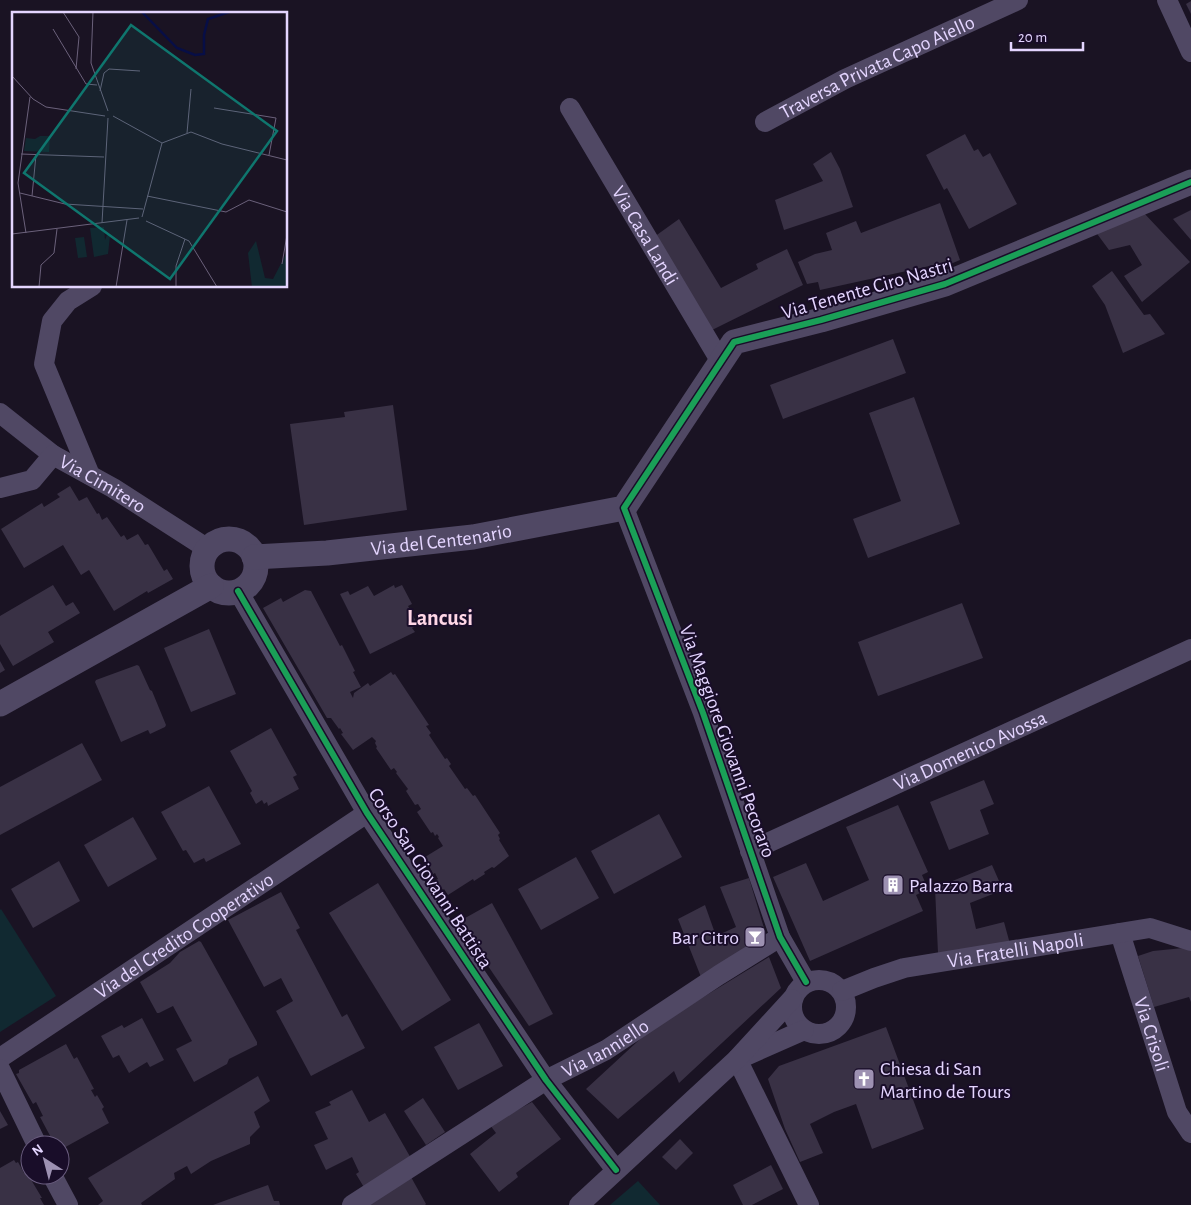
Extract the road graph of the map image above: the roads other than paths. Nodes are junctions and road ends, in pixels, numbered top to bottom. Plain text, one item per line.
1 (1018, 0) edge
2 (1167, 0) edge
3 (1191, 52) edge
4 (570, 108) dead end
5 (764, 122) dead end
6 (1191, 182) edge
7 (89, 288) edge
8 (721, 362) junction
9 (0, 413) edge
10 (53, 455) junction
11 (90, 476) junction
12 (0, 488) edge
13 (624, 508) junction
14 (208, 549) junction
15 (254, 557) junction
16 (211, 586) junction
17 (238, 591) junction
18 (1191, 649) edge
19 (0, 704) edge
20 (367, 813) junction
21 (750, 851) junction
22 (1120, 933) junction
23 (780, 938) junction
24 (1191, 942) edge
25 (806, 982) junction
26 (842, 991) junction
27 (792, 999) junction
28 (804, 1030) junction
29 (0, 1058) edge
30 (736, 1059) junction
31 (0, 1069) edge
32 (546, 1080) junction
33 (1191, 1133) edge
34 (32, 1135) edge
35 (616, 1170) junction
36 (57, 1185) edge
37 (68, 1205) edge
38 (352, 1205) edge
39 (579, 1205) edge
40 (809, 1205) edge

1 - 5 street, Traversa Privata Capo Aiello
2 - 3 street
4 - 8 street, Via Casa Landi
6 - 8 street, Via Tenente Ciro Nastri
7 - 11 street
8 - 13 street, Via Tenente Ciro Nastri
9 - 10 street, Via Cimitero
10 - 11 street, Via Cimitero
10 - 12 street
11 - 14 street, Via Cimitero
13 - 15 street, Via del Centenario
13 - 21 street, Via Maggiore Giovanni Pecoraro
14 - 15 street
14 - 16 street
15 - 17 street
16 - 17 street
16 - 19 street
17 - 20 street, Corso San Giovanni Battista
18 - 21 street, Via Domenico Avossa
20 - 29 street, Via del Credito Cooperativo
20 - 32 street, Corso San Giovanni Battista
21 - 23 street, Via Maggiore Giovanni Pecoraro
22 - 24 street, Via Fratelli Napoli
22 - 26 street, Via Fratelli Napoli
22 - 33 street, Via Crisoli
23 - 25 street, Via Maggiore Giovanni Pecoraro
23 - 32 street, Via Ianniello
25 - 26 street
25 - 27 street
26 - 28 street
27 - 28 street
27 - 30 street
28 - 30 street
30 - 35 street
30 - 40 street
31 - 34 street
32 - 35 street, Corso San Giovanni Battista
32 - 38 street, Via Ianniello
35 - 39 street
36 - 37 street

